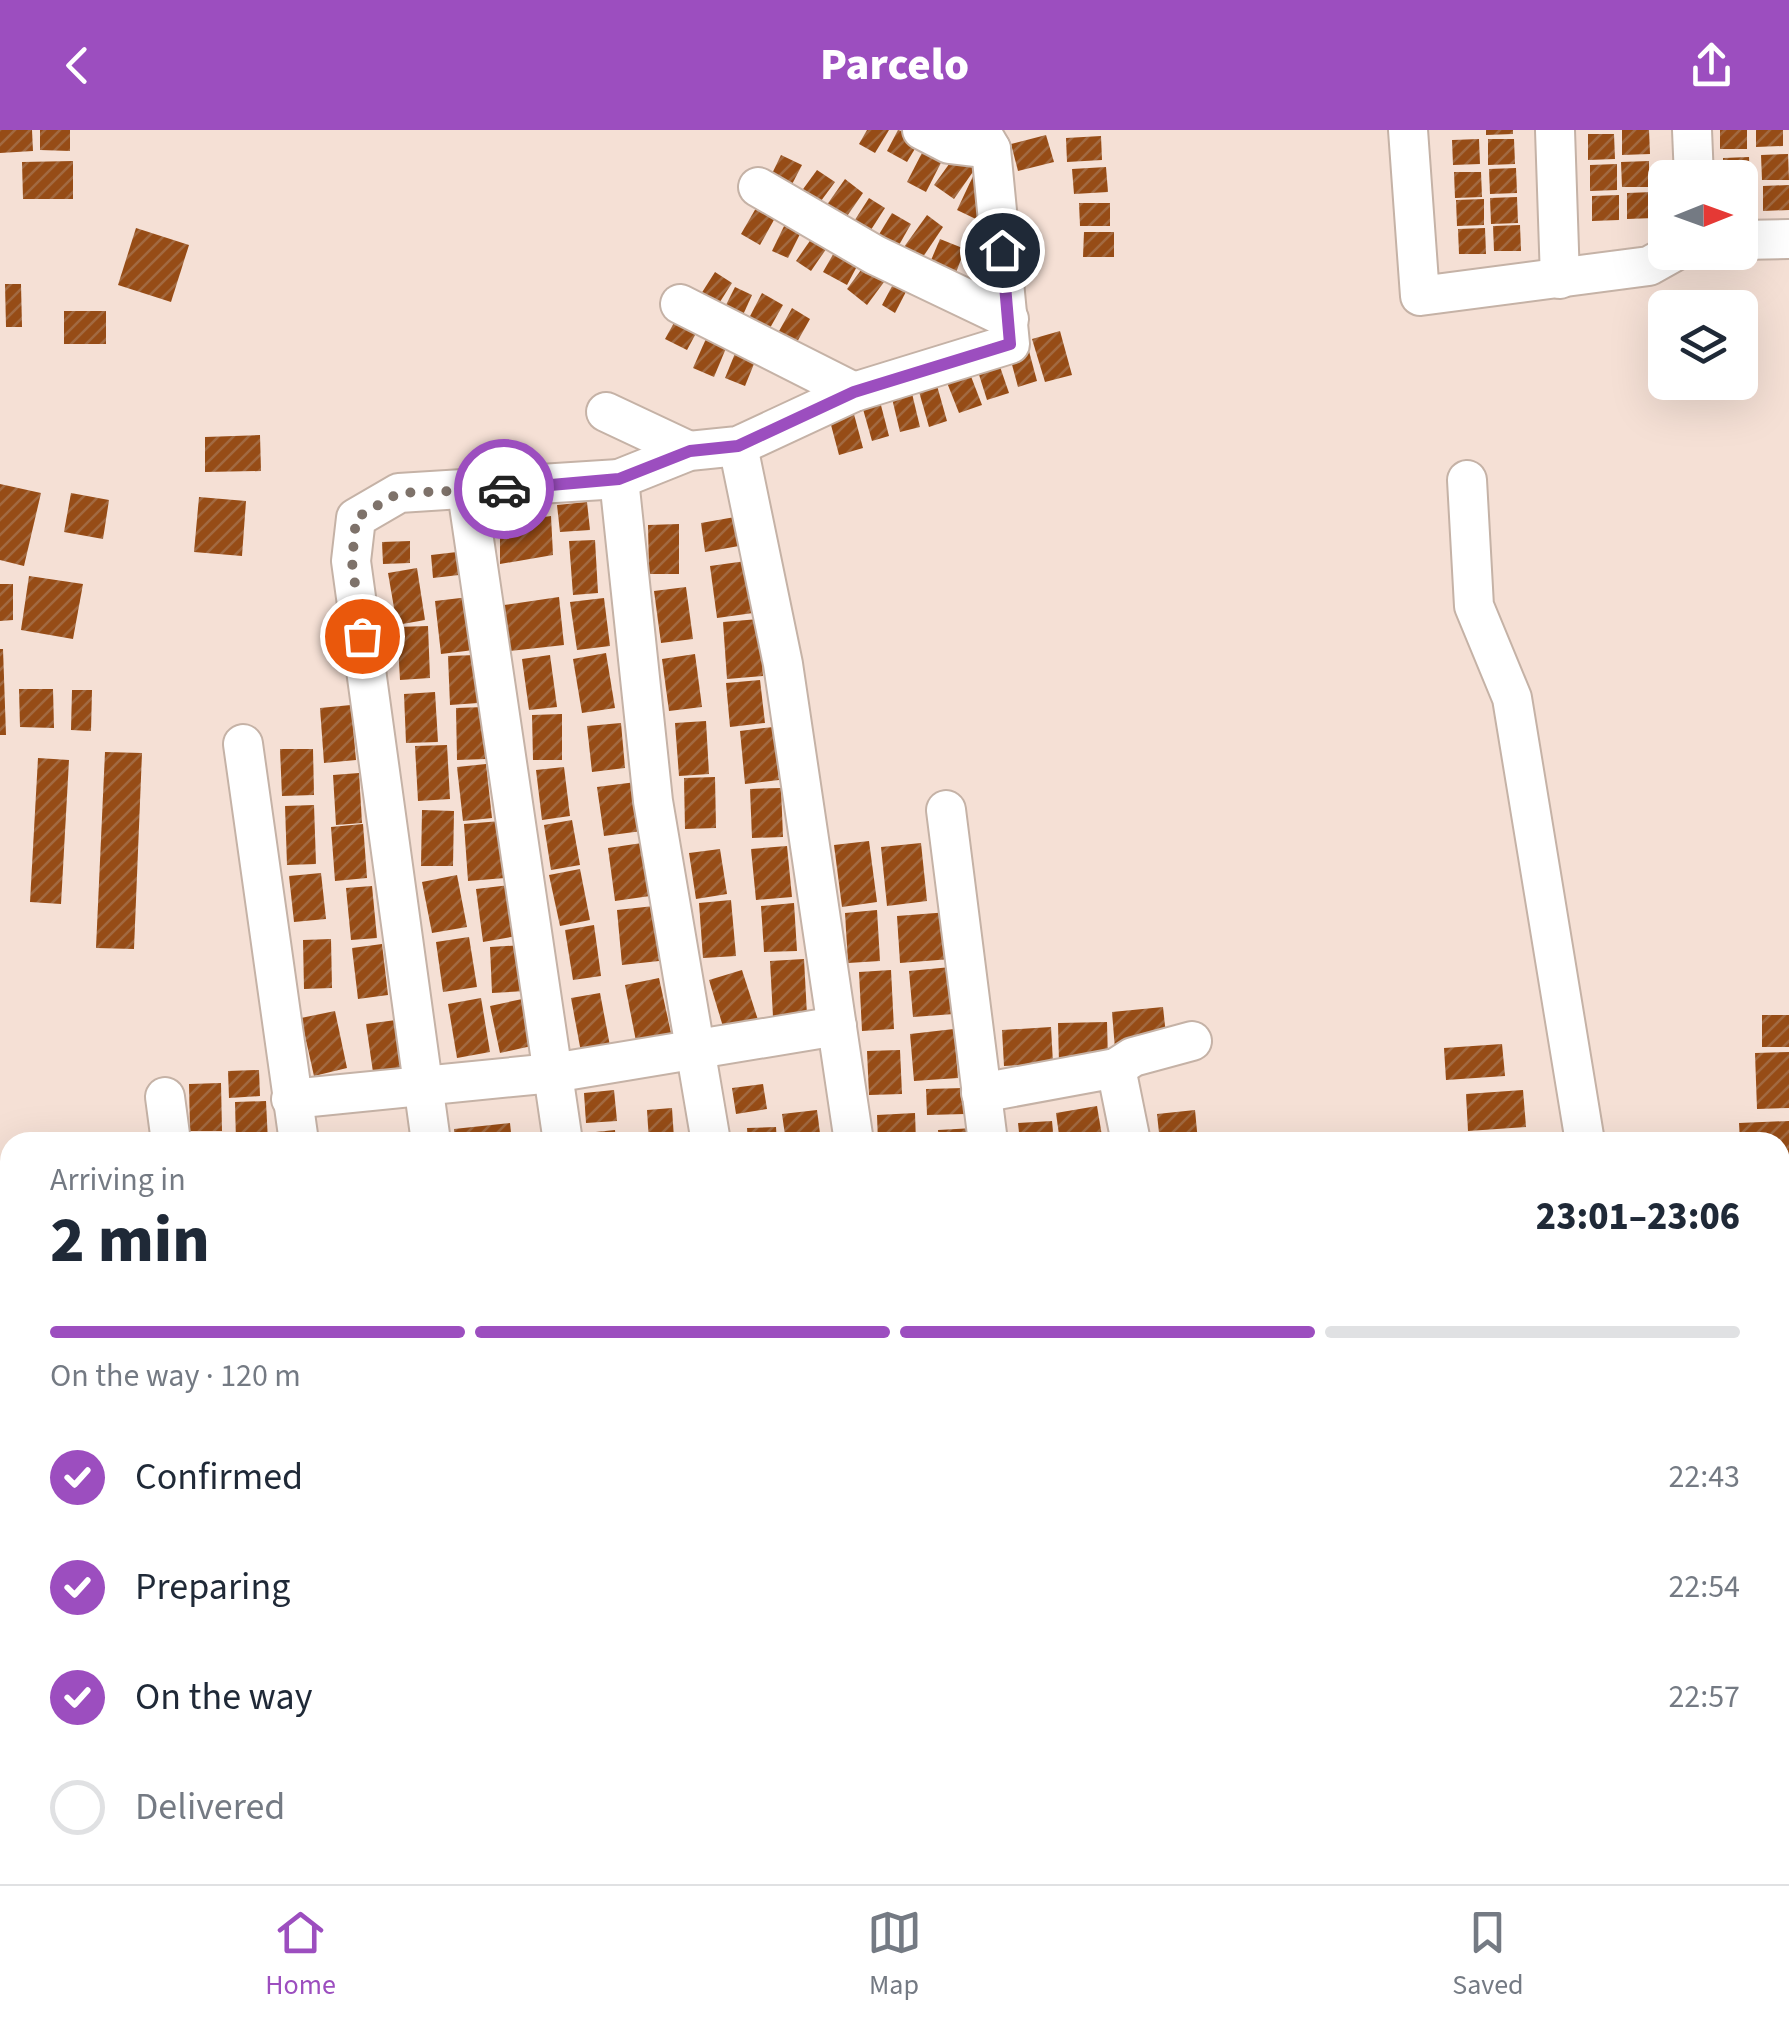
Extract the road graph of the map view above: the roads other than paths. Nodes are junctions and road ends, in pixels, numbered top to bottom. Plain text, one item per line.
1 (922, 130) edge
2 (1408, 130) edge
3 (1555, 130) edge
4 (1692, 130) edge
5 (985, 139) edge
6 (1693, 160) edge
7 (758, 187) dead end
8 (1789, 238) edge
9 (1758, 239) edge
10 (1648, 266) edge
11 (1560, 279) junction
12 (680, 304) dead end
13 (1009, 318) junction
14 (854, 392) junction
15 (606, 412) dead end
16 (738, 446) junction
17 (690, 451) junction
18 (619, 479) junction
19 (1467, 480) dead end
20 (467, 492) junction
21 (243, 744) dead end
22 (946, 810) dead end
23 (837, 1026) junction
24 (1192, 1041) dead end
25 (696, 1049) junction
26 (1116, 1068) junction
27 (553, 1073) junction
28 (422, 1086) junction
29 (980, 1093) junction
30 (165, 1097) dead end
31 (291, 1099) junction
32 (170, 1132) edge
33 (296, 1132) edge
34 (429, 1132) edge
35 (562, 1132) edge
36 (708, 1132) edge
37 (853, 1132) edge
38 (986, 1132) edge
39 (1129, 1132) edge
40 (1583, 1132) edge

1 - 5 street
2 - 11 street
3 - 11 street
4 - 6 street
5 - 13 street
7 - 13 street
8 - 9 street
10 - 11 street
12 - 14 street
13 - 14 street
14 - 16 street
15 - 17 street
16 - 17 street
16 - 23 street
17 - 18 street
18 - 20 street
18 - 25 street
19 - 40 street
20 - 27 street
20 - 28 street
21 - 31 street
22 - 29 street
23 - 25 street
23 - 37 street
24 - 26 street
25 - 27 street
25 - 36 street
26 - 29 street
26 - 39 street
27 - 28 street
27 - 35 street
28 - 31 street
28 - 34 street
29 - 38 street
30 - 32 street
31 - 33 street

